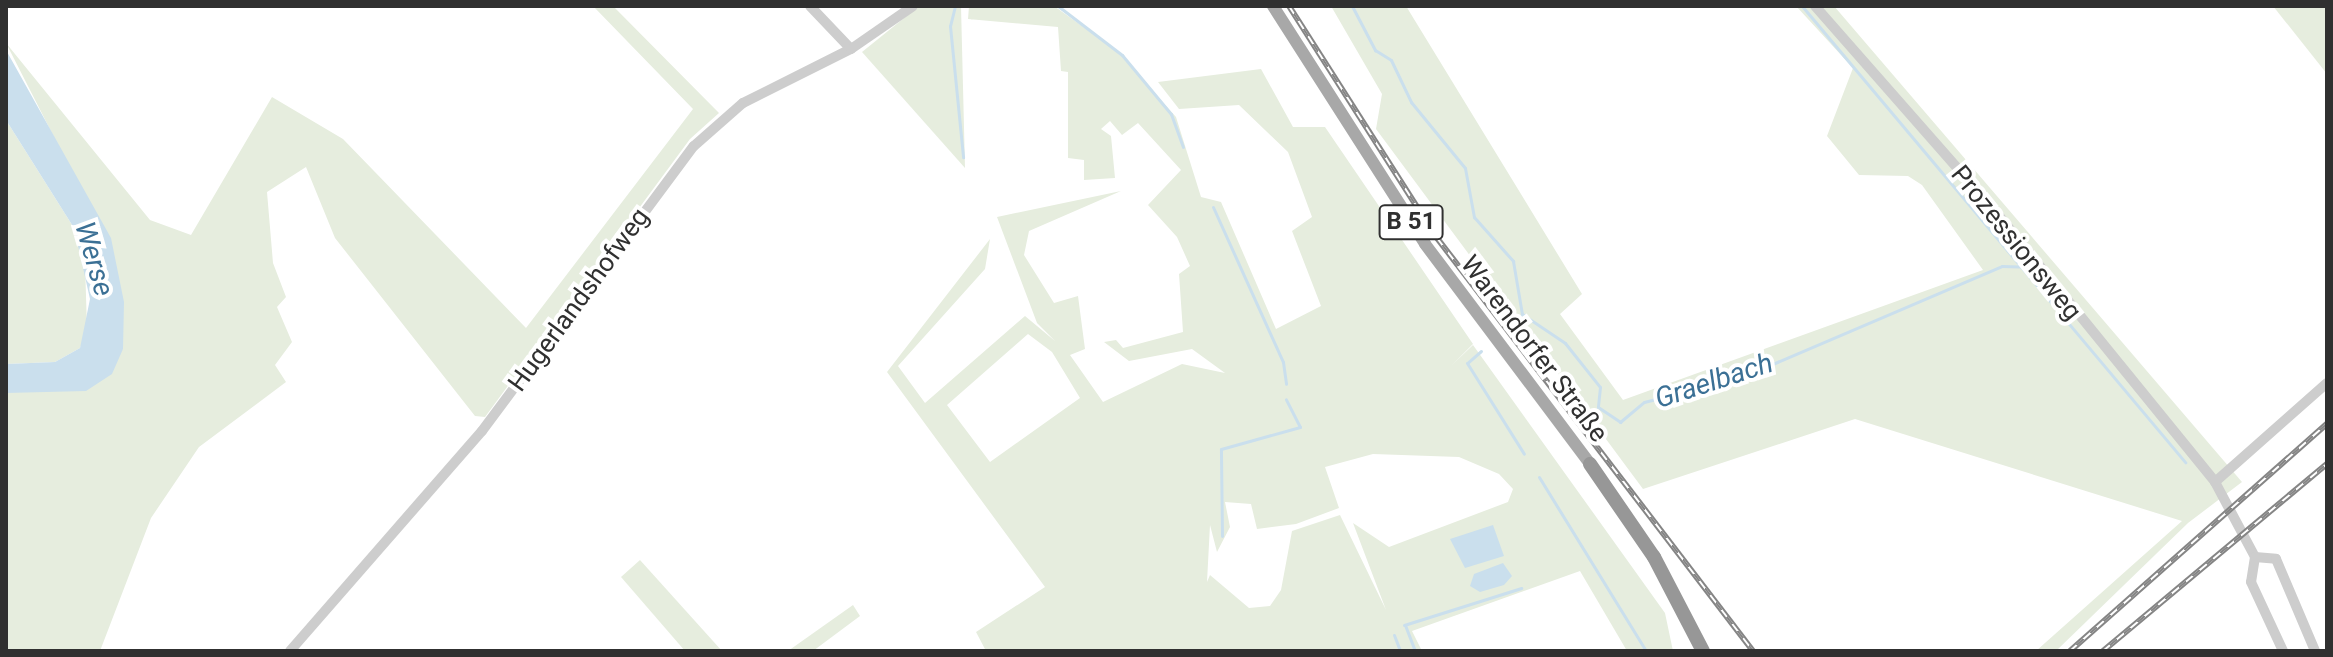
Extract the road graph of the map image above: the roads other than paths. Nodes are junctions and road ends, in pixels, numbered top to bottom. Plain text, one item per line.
1 (810, 6) edge
2 (913, 6) edge
3 (1273, 6) edge
4 (1815, 6) edge
5 (851, 49) junction
6 (2327, 383) edge
7 (1590, 464) joint
8 (2215, 482) junction
9 (2255, 557) junction
10 (1701, 644) edge
11 (290, 651) edge
12 (1715, 651) edge
13 (2283, 651) edge
14 (2315, 651) edge

1 - 5 street
2 - 5 street, Hugerlandshofweg
3 - 7 main road, Warendorfer Straße / B 51
4 - 8 street, Prozessionsweg
5 - 11 street, Hugerlandshofweg
6 - 8 street
7 - 10 highway, Warendorfer Straße / B 51
8 - 9 street, Prozessionsweg
9 - 13 street, Prozessionsweg
9 - 14 street, Prozessionsweg
10 - 12 highway

